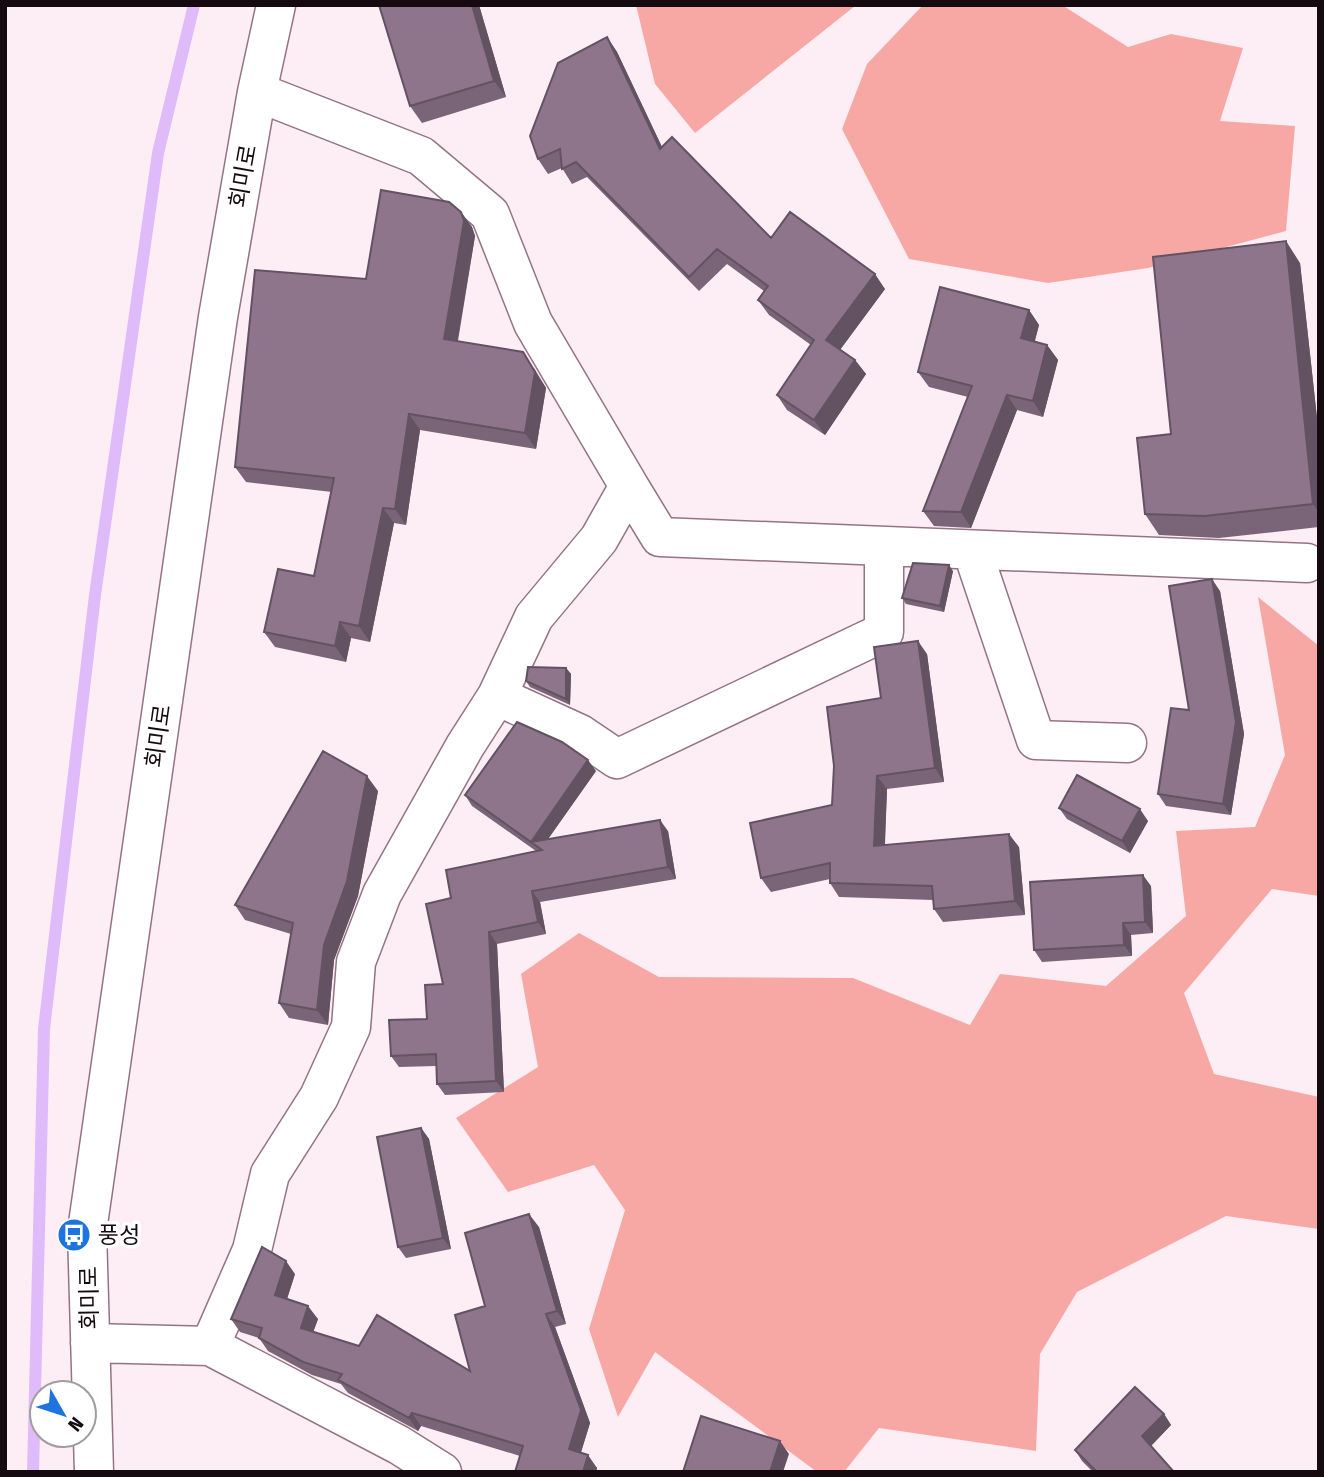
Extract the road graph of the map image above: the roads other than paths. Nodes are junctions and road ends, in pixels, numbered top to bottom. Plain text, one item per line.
1 (276, 5) edge
2 (257, 92) junction
3 (629, 486) junction
4 (884, 546) junction
5 (972, 550) junction
6 (1307, 564) dead end
7 (497, 696) junction
8 (1127, 743) dead end
9 (90, 1343) junction
10 (210, 1346) junction
11 (94, 1472) edge
12 (442, 1472) edge

1 - 2 street, 회미로
2 - 3 street
2 - 9 street, 회미로
3 - 4 street
3 - 7 street
4 - 5 street
4 - 7 street
5 - 6 street
5 - 8 street
7 - 10 street
9 - 10 street
9 - 11 street, 회미로
10 - 12 street

